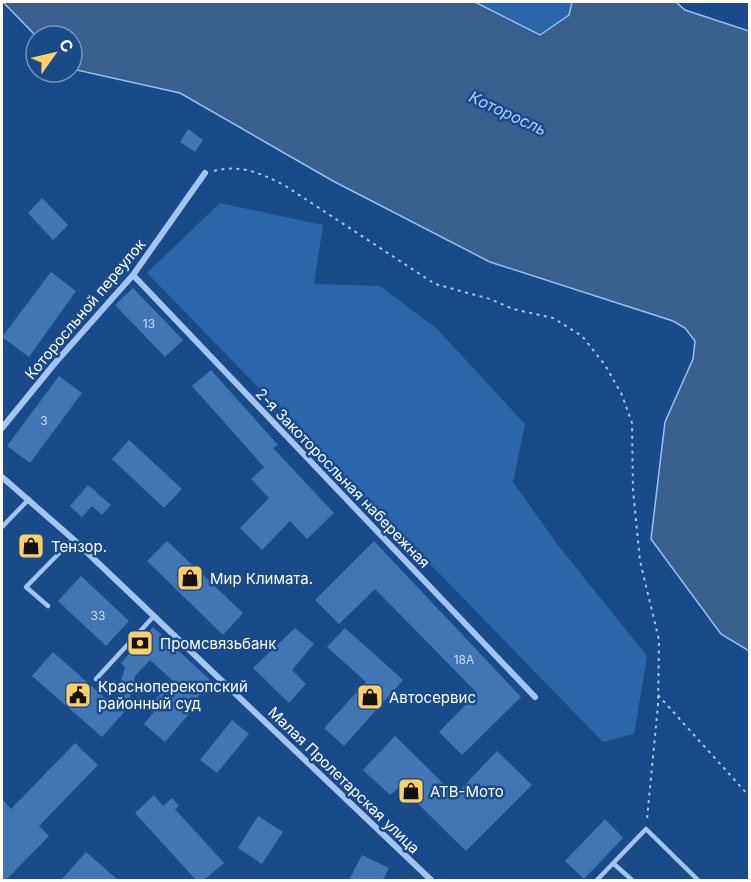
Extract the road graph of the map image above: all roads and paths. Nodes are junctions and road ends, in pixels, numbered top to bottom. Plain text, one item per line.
1 (206, 173) joint
2 (133, 275) junction
3 (2, 428) edge
4 (2, 477) edge
5 (28, 499) junction
6 (2, 526) edge
7 (73, 539) junction
8 (48, 606) dead end
9 (154, 616) junction
10 (96, 679) dead end
11 (658, 695) junction
12 (535, 697) dead end
13 (750, 797) edge
14 (646, 829) junction
15 (614, 864) junction
16 (431, 880) edge
17 (597, 880) edge
18 (632, 880) edge
19 (698, 880) edge

1 - 2 street, Которосльной переулок
1 - 11 path
2 - 3 street, Которосльной переулок
2 - 12 street, 2-я Закоторосльная набережная
4 - 5 street, Малая Пролетарская улица
5 - 6 lane
5 - 7 street, Малая Пролетарская улица
7 - 8 lane
7 - 9 street, Малая Пролетарская улица
9 - 10 lane
9 - 16 street, Малая Пролетарская улица
11 - 13 path
11 - 14 path
14 - 15 lane
14 - 19 lane
15 - 17 lane
15 - 18 lane

